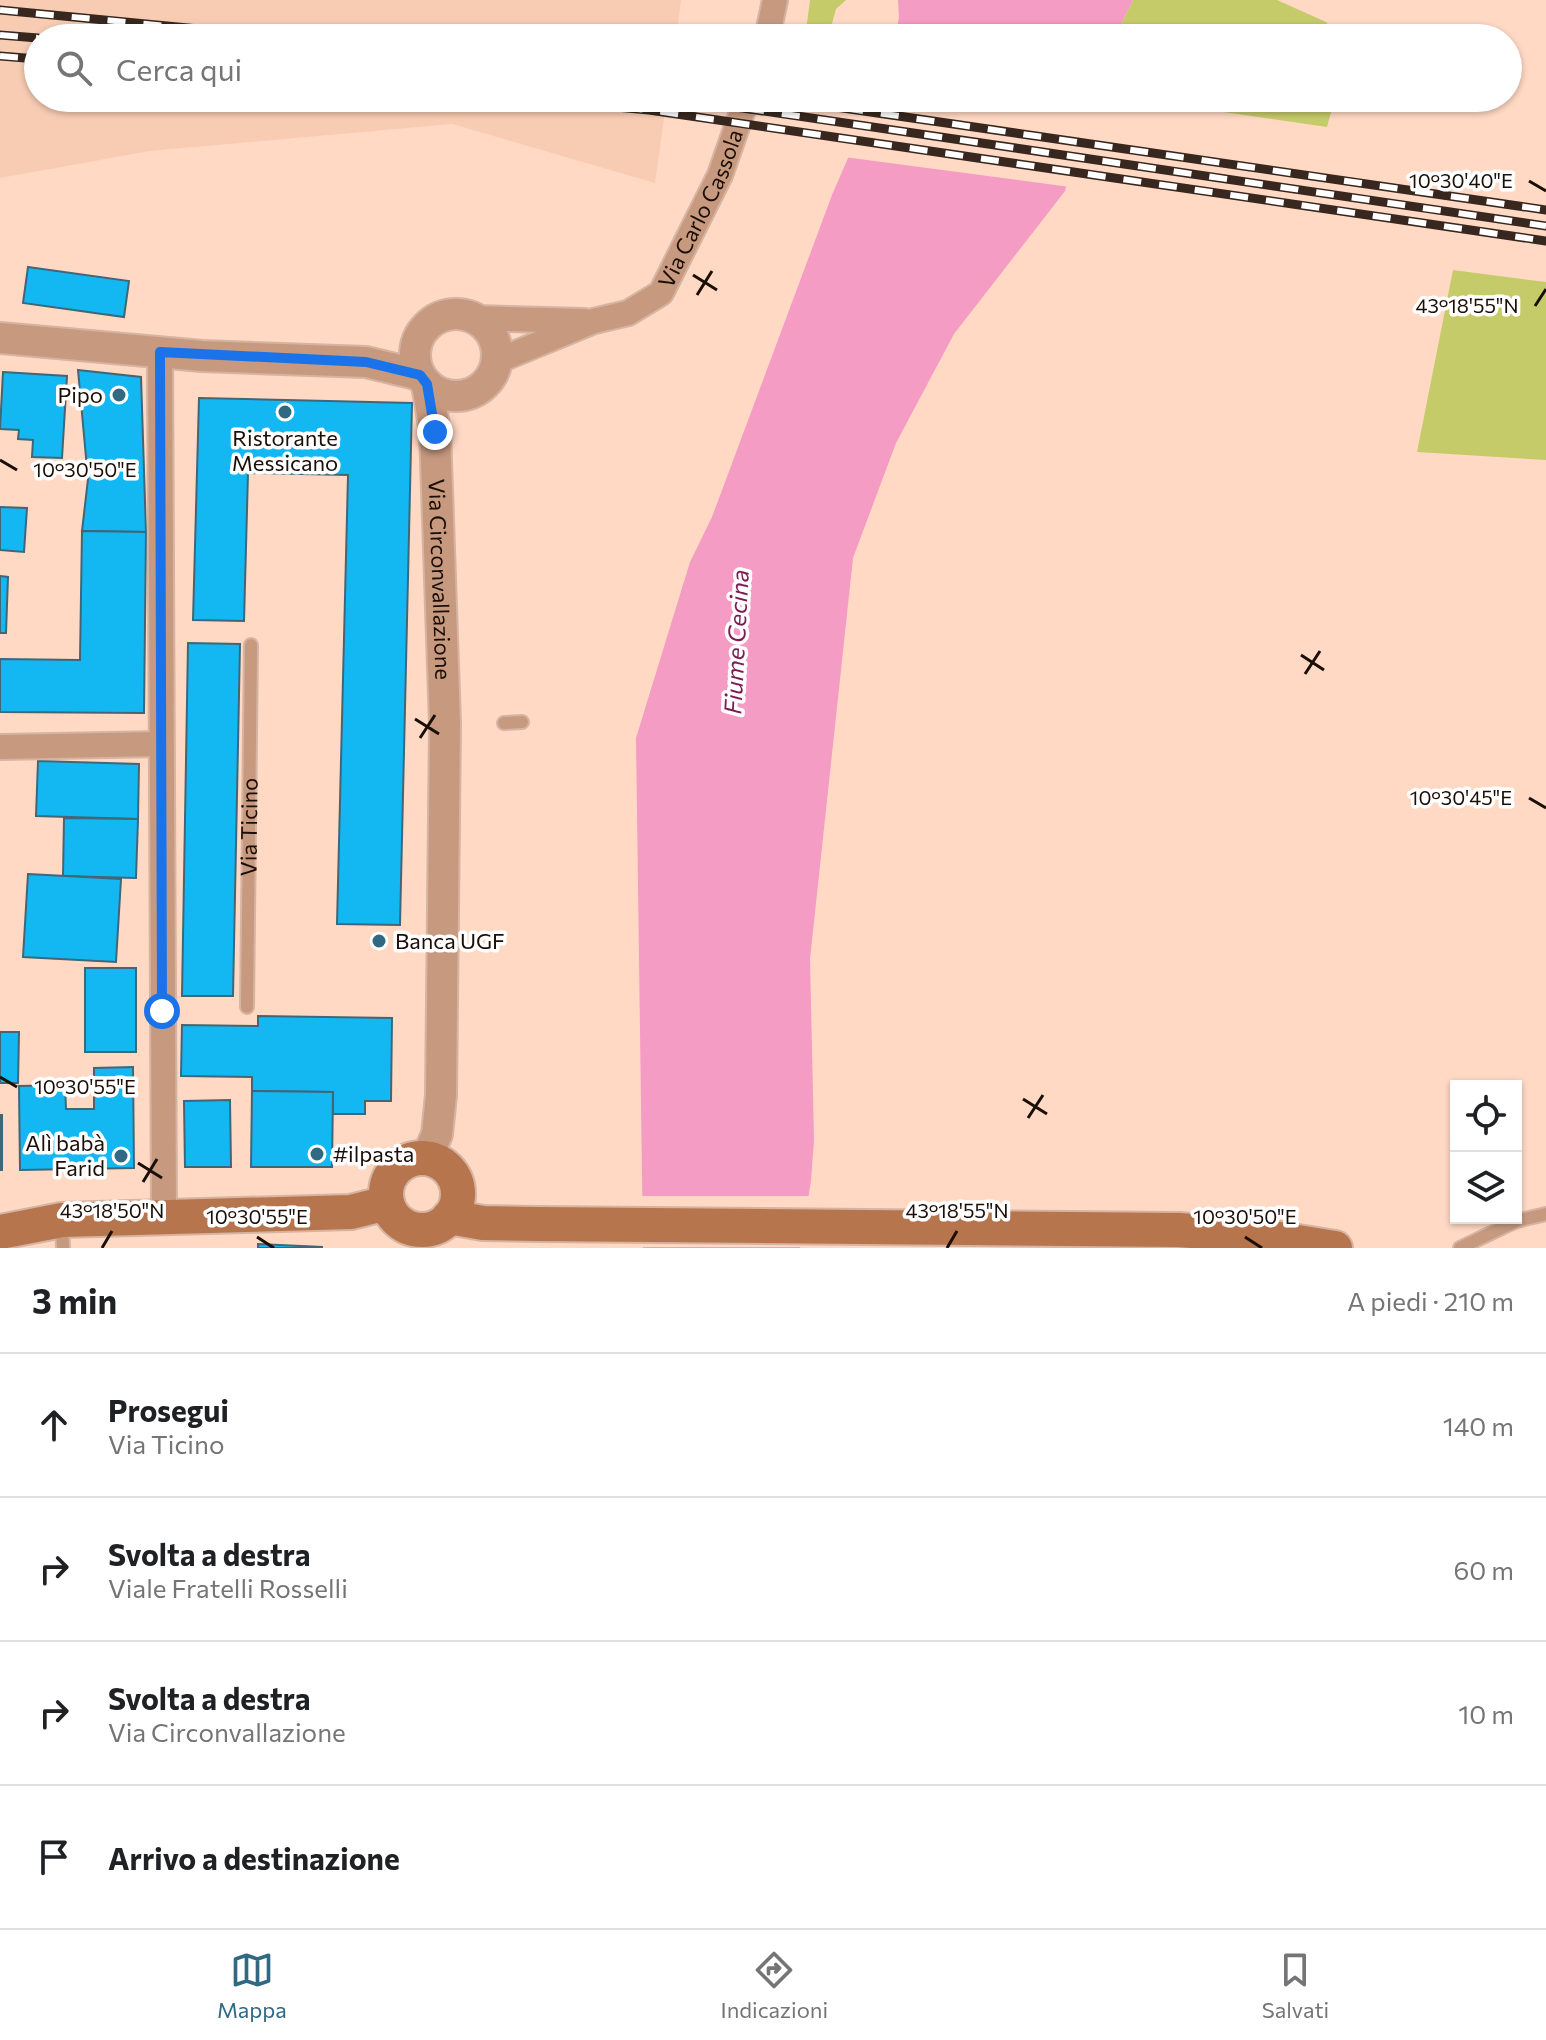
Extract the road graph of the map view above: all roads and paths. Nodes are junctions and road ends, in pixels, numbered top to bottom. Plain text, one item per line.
1 (775, 0) edge
2 (770, 24) edge
3 (742, 112) edge
4 (474, 318) junction
5 (594, 321) junction
6 (0, 338) edge
7 (418, 342) junction
8 (160, 352) junction
9 (497, 361) junction
10 (366, 362) junction
11 (424, 379) junction
12 (461, 396) junction
13 (435, 432) junction
14 (251, 645) dead end
15 (522, 722) dead end
16 (504, 723) dead end
17 (160, 744) junction
18 (0, 747) edge
19 (247, 1007) dead end
20 (427, 1158) junction
21 (387, 1203) junction
22 (1546, 1214) edge
23 (164, 1216) junction
24 (449, 1217) junction
25 (0, 1232) edge
26 (62, 1234) edge
27 (0, 1239) edge
28 (4, 1248) edge
29 (1335, 1248) edge
30 (1460, 1248) edge

1 - 2 street
3 - 5 street, Via Carlo Cassola
4 - 5 street, Via Carlo Cassola
4 - 7 street
4 - 9 street
5 - 9 street, Via Carlo Cassola
6 - 8 street
7 - 10 street
7 - 11 street
8 - 10 street
8 - 17 street
9 - 12 street
10 - 11 street
11 - 12 street
11 - 13 street, Via Circonvallazione
12 - 13 street
13 - 20 street, Via Circonvallazione
14 - 19 lane, Via Ticino
15 - 16 lane
17 - 18 street
17 - 23 street
20 - 21 main road
20 - 24 main road
21 - 23 main road
21 - 24 main road
22 - 30 lane
23 - 26 main road
24 - 29 main road
25 - 26 main road
27 - 28 main road

